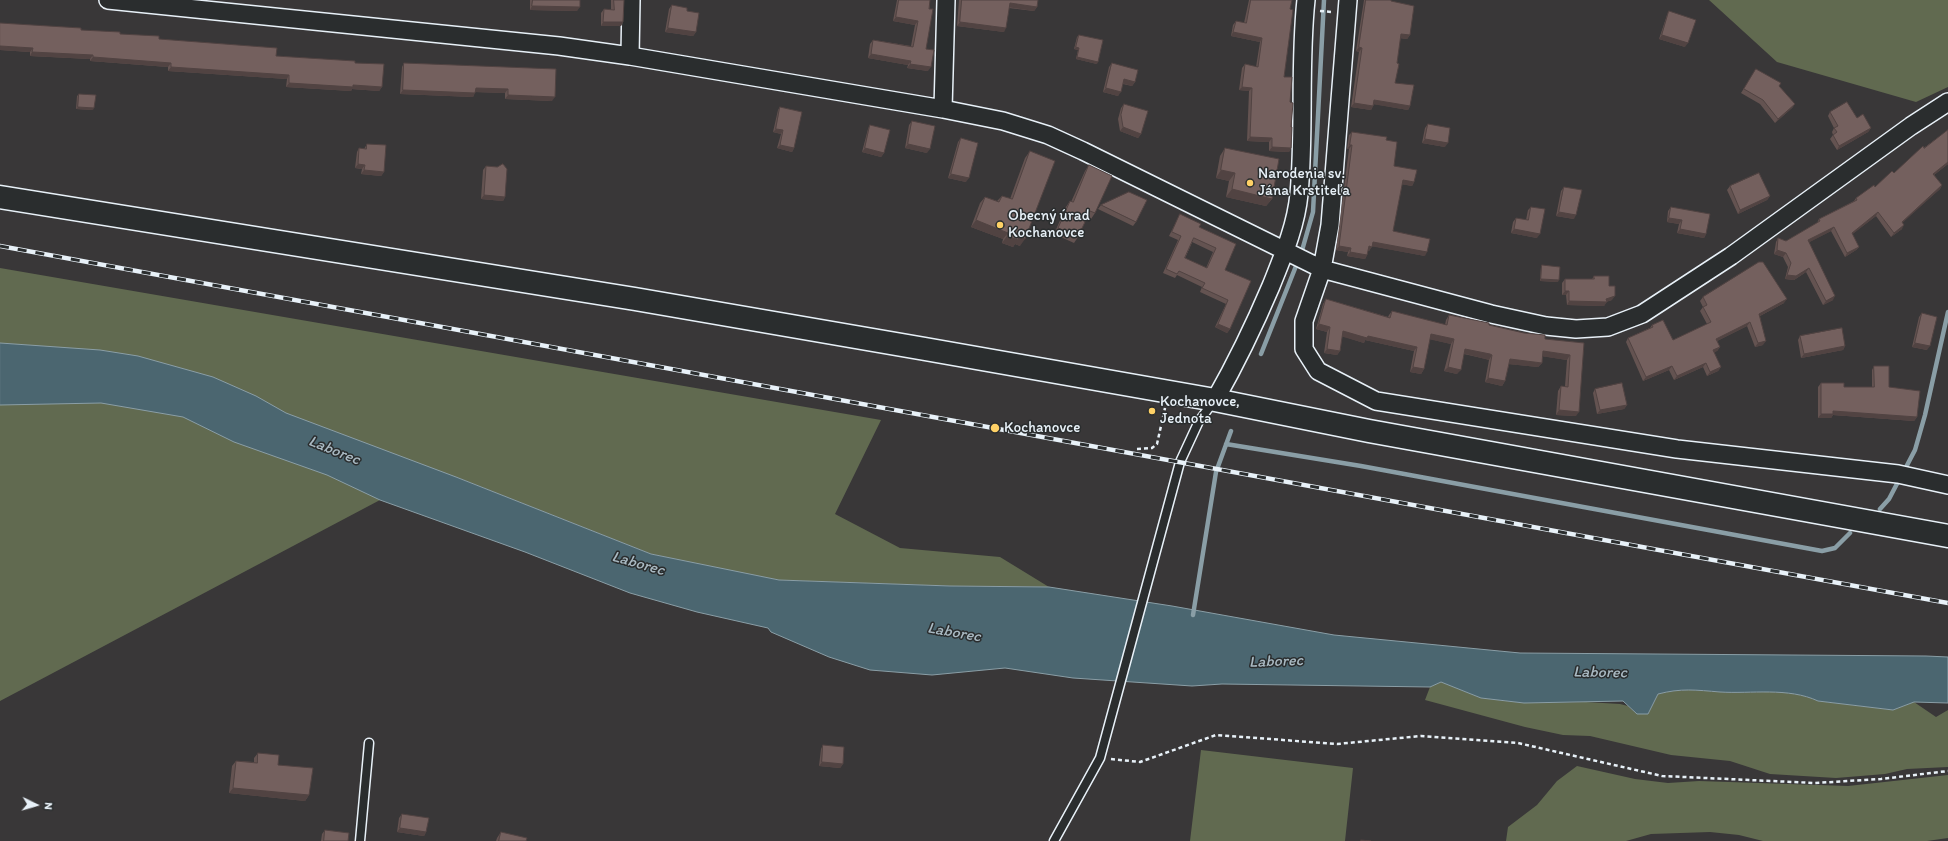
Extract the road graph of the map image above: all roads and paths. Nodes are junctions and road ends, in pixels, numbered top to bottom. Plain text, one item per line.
1 (108, 0) edge
2 (631, 0) edge
3 (946, 0) edge
4 (1306, 5) edge
5 (1347, 7) edge
6 (630, 56) junction
7 (1948, 102) edge
8 (944, 109) junction
9 (0, 197) edge
10 (1302, 260) junction
11 (1168, 392) junction
12 (1214, 400) junction
13 (1136, 449) dead end
14 (1948, 485) edge
15 (1948, 536) edge
16 (369, 743) dead end
17 (1100, 758) junction
18 (1948, 771) edge
19 (360, 841) edge
20 (1054, 841) edge

1 - 6 street
2 - 6 street
3 - 8 street
4 - 5 path
4 - 10 street
5 - 10 street
6 - 8 street
7 - 10 street
8 - 10 street
9 - 11 main road
10 - 12 street
10 - 14 street
11 - 12 main road
11 - 13 path
12 - 15 main road
12 - 17 lane
16 - 19 lane
17 - 18 path
17 - 20 lane

